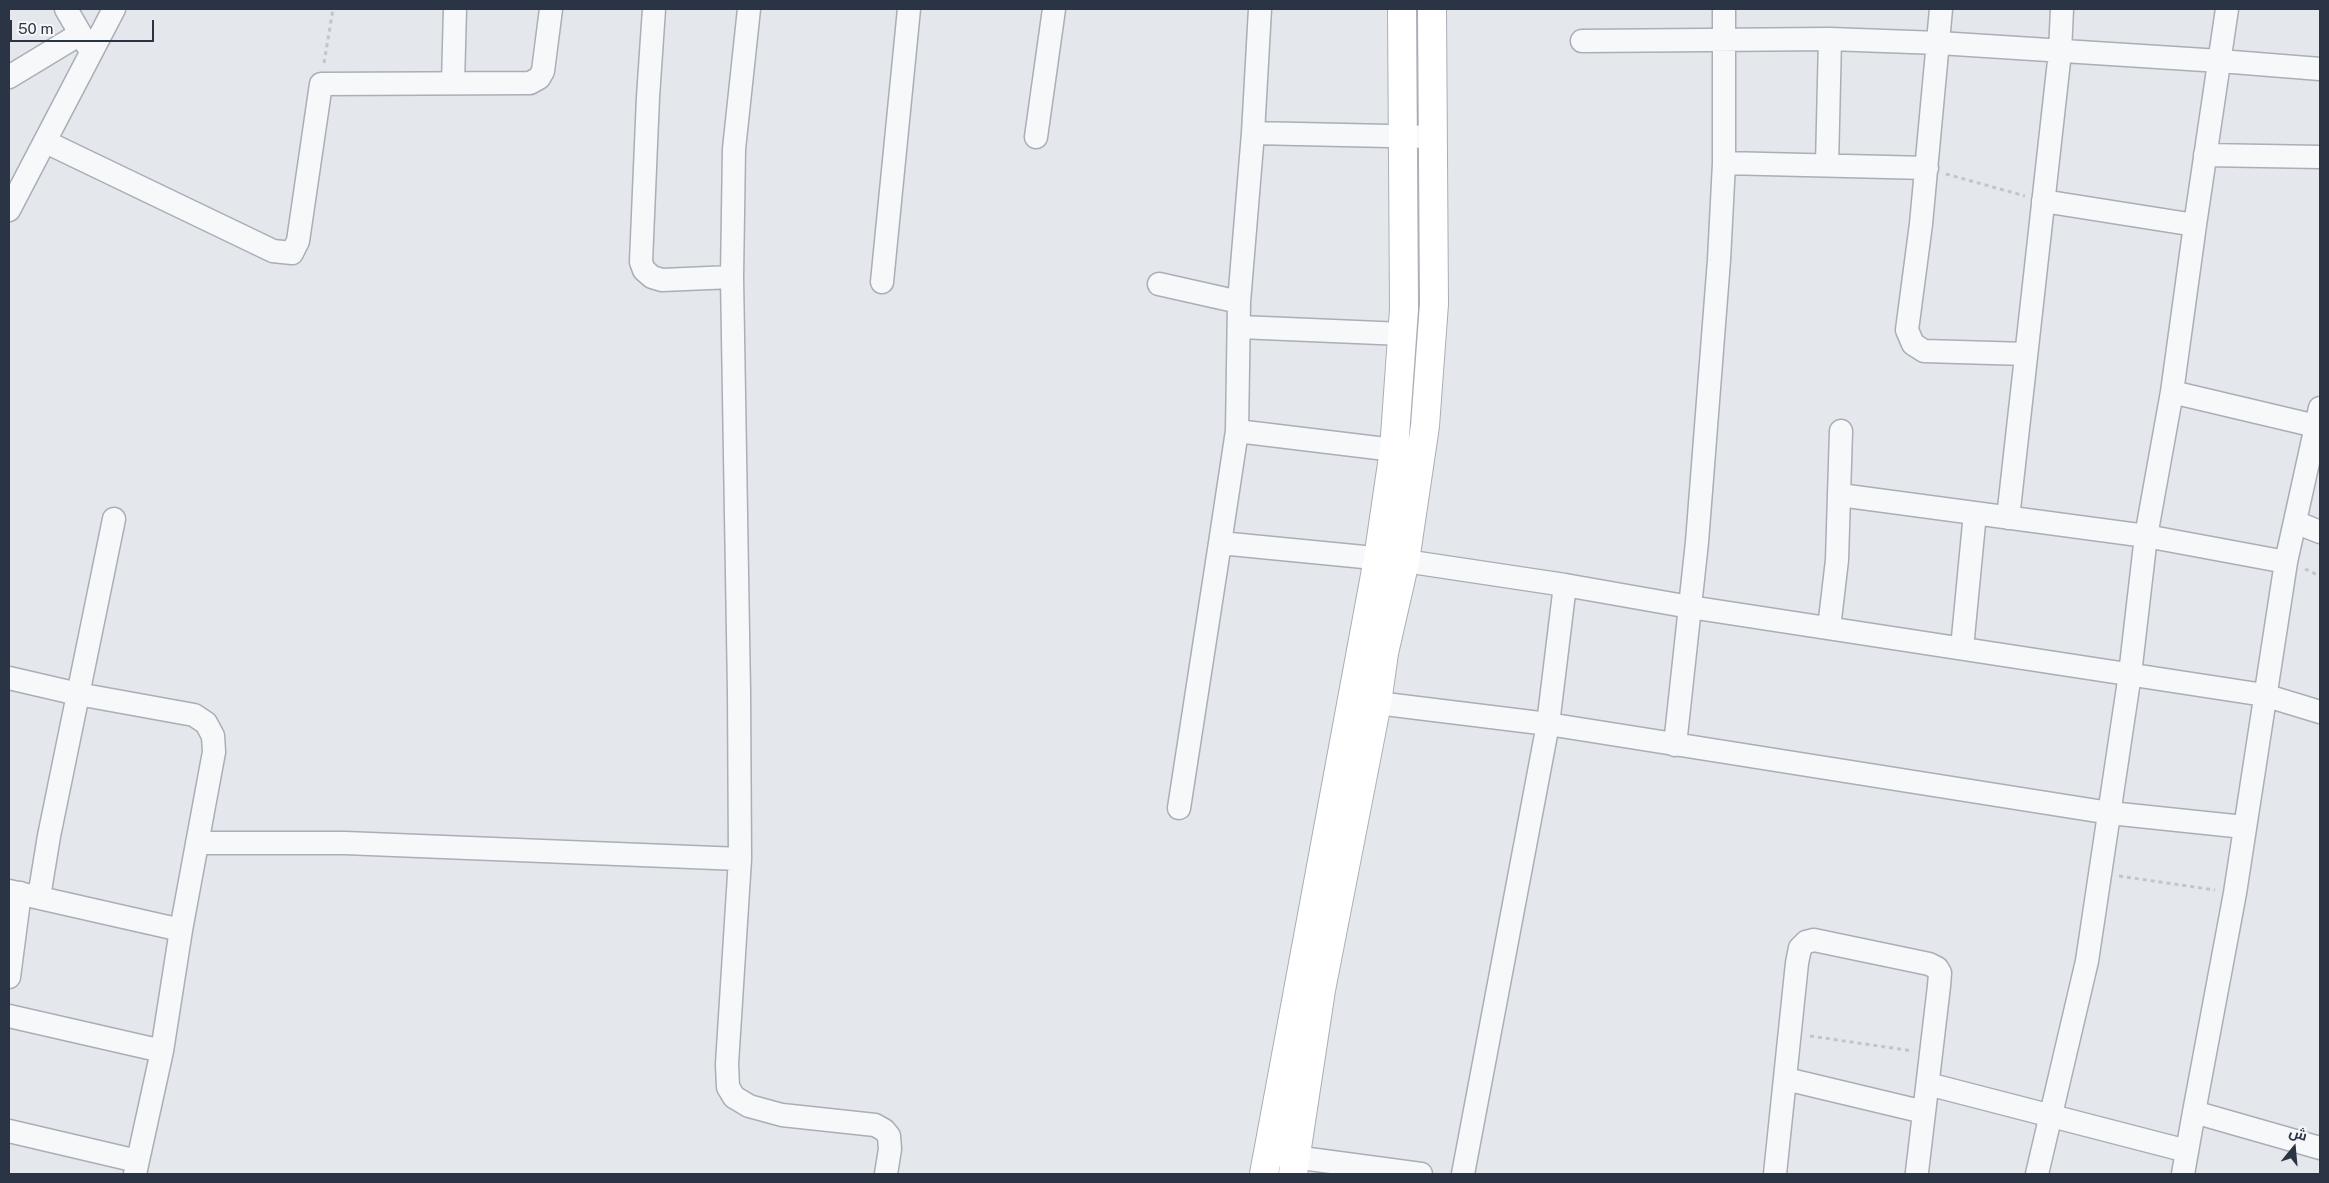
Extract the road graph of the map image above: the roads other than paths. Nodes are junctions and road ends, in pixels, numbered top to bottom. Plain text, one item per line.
1 (66, 9) edge
2 (114, 9) edge
3 (455, 9) edge
4 (551, 9) edge
5 (654, 9) edge
6 (745, 9) edge
7 (909, 9) edge
8 (1054, 9) edge
9 (1260, 9) edge
10 (1402, 9) edge
11 (1432, 9) edge
12 (1724, 9) edge
13 (1941, 9) edge
14 (2062, 9) edge
15 (2227, 9) edge
16 (80, 34) junction
17 (1830, 39) junction
18 (1582, 41) dead end
19 (1723, 41) junction
20 (1939, 43) junction
21 (2060, 52) junction
22 (92, 53) junction
23 (2220, 61) junction
24 (2320, 69) edge
25 (9, 77) edge
26 (453, 83) junction
27 (1253, 133) junction
28 (1404, 136) junction
29 (1036, 137) dead end
30 (1434, 137) junction
31 (46, 142) junction
32 (2205, 155) junction
33 (2320, 157) edge
34 (1724, 163) junction
35 (1827, 165) junction
36 (1927, 168) junction
37 (2043, 201) junction
38 (9, 210) edge
39 (2194, 225) junction
40 (732, 277) junction
41 (882, 282) dead end
42 (1159, 284) dead end
43 (1239, 302) junction
44 (1240, 328) junction
45 (1403, 334) junction
46 (2026, 354) junction
47 (2172, 392) junction
48 (2319, 421) edge
49 (1237, 431) junction
50 (1841, 431) dead end
51 (1394, 450) junction
52 (1840, 495) junction
53 (1975, 513) junction
54 (2008, 518) junction
55 (114, 519) dead end
56 (2295, 522) junction
57 (2320, 532) edge
58 (2146, 536) junction
59 (1220, 543) junction
60 (1391, 560) junction
61 (2286, 562) junction
62 (1565, 585) junction
63 (1690, 607) junction
64 (1829, 628) junction
65 (1962, 648) junction
66 (2130, 674) junction
67 (9, 678) edge
68 (78, 694) junction
69 (2264, 695) junction
70 (1376, 702) junction
71 (2320, 712) edge
72 (1548, 724) junction
73 (1675, 745) junction
74 (1179, 808) dead end
75 (2110, 813) junction
76 (2244, 827) junction
77 (197, 843) junction
78 (740, 859) junction
79 (23, 893) edge
80 (181, 930) junction
81 (9, 977) edge
82 (9, 1016) edge
83 (162, 1051) junction
84 (1786, 1079) junction
85 (1928, 1084) junction
86 (1924, 1112) junction
87 (2194, 1112) junction
88 (2051, 1116) junction
89 (9, 1131) edge
90 (2320, 1148) edge
91 (2187, 1151) junction
92 (1266, 1164) edge
93 (1294, 1166) edge
94 (136, 1168) edge
95 (1917, 1172) dead end
96 (886, 1174) edge
97 (1421, 1174) edge
98 (1463, 1174) edge
99 (1775, 1174) edge
100 (2038, 1174) edge
101 (2182, 1174) edge

1 - 16 street
2 - 22 street
3 - 26 street
4 - 26 street
5 - 40 street
6 - 40 street
7 - 41 street
8 - 29 street
9 - 27 street
10 - 28 main road
11 - 30 main road
12 - 19 street
13 - 20 street
14 - 21 street
15 - 23 street
16 - 22 street
16 - 25 street
17 - 19 street
17 - 20 street
17 - 35 street
18 - 19 street
19 - 34 street
20 - 21 street
20 - 36 street
21 - 23 street
21 - 37 street
22 - 31 street
23 - 24 street
23 - 32 street
26 - 31 street
27 - 28 street
27 - 43 street
28 - 30 street
28 - 45 main road
30 - 60 main road
31 - 38 street
32 - 33 street
32 - 39 street
34 - 35 street
34 - 63 street
35 - 36 street
36 - 46 street
37 - 39 street
37 - 46 street
39 - 47 street
40 - 78 street
42 - 43 street
43 - 44 street
44 - 45 street
44 - 49 street
45 - 51 main road
46 - 54 street
47 - 48 street
47 - 58 street
48 - 56 street
49 - 51 street
49 - 59 street
50 - 52 street
51 - 60 main road
52 - 53 street
52 - 64 street
53 - 54 street
53 - 65 street
54 - 58 street
55 - 68 street
56 - 57 street
56 - 61 street
58 - 61 street
58 - 66 street
59 - 60 street
59 - 74 street
60 - 62 street
60 - 70 main road
60 - 92 main road
61 - 69 street
62 - 63 street
62 - 72 street
63 - 64 street
63 - 73 street
64 - 65 street
65 - 66 street
66 - 69 street
66 - 75 street
67 - 68 street
68 - 77 street
68 - 79 street
69 - 71 street
69 - 76 street
70 - 72 street
70 - 93 main road
72 - 73 street
72 - 98 street
73 - 75 street
75 - 76 street
75 - 88 street
76 - 87 street
77 - 78 street
77 - 80 street
78 - 96 street
79 - 80 street
79 - 81 street
80 - 83 street
82 - 83 street
83 - 94 street
84 - 85 street
84 - 86 street
84 - 99 street
85 - 86 street
85 - 88 street
86 - 95 street
87 - 90 street
87 - 91 street
88 - 91 street
88 - 100 street
89 - 94 street
91 - 101 street
92 - 93 street
93 - 97 street

